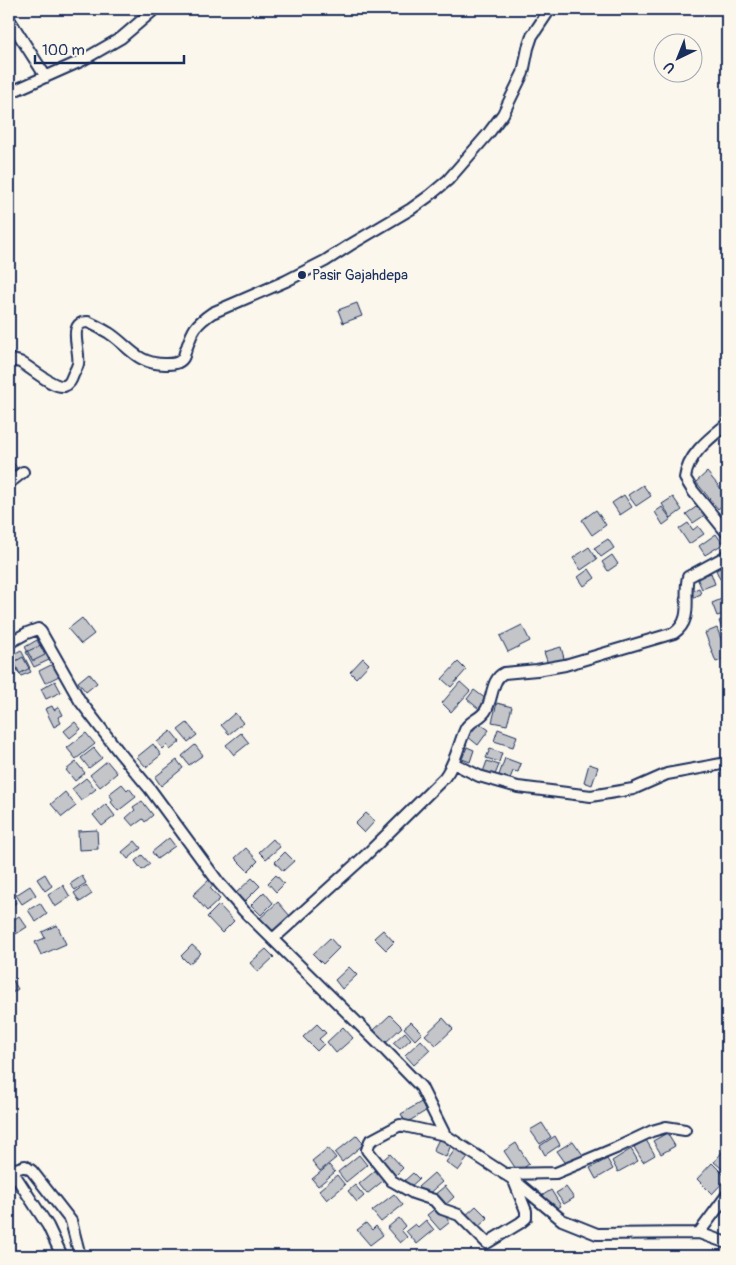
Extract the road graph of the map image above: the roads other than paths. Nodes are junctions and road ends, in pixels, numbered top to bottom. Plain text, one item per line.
1 (155, 9) edge
2 (550, 9) edge
3 (9, 19) edge
4 (46, 76) junction
5 (9, 92) edge
6 (9, 358) edge
7 (727, 424) edge
8 (23, 472) dead end
9 (9, 483) edge
10 (727, 533) edge
11 (727, 554) edge
12 (9, 643) edge
13 (453, 763) junction
14 (727, 763) edge
15 (273, 939) junction
16 (685, 1130) dead end
17 (445, 1135) junction
18 (11, 1168) edge
19 (504, 1174) junction
20 (514, 1180) junction
21 (727, 1194) edge
22 (699, 1233) junction
23 (727, 1243) edge
24 (62, 1256) edge
25 (80, 1256) edge

1 - 4 street
2 - 6 street
3 - 4 street
4 - 5 street
7 - 10 street
8 - 9 street
11 - 13 street
12 - 15 street
13 - 14 street
13 - 15 street
15 - 17 street
16 - 19 street
17 - 19 street
17 - 20 street
18 - 24 street
18 - 25 street
19 - 20 street
20 - 22 street
21 - 22 street
22 - 23 street

